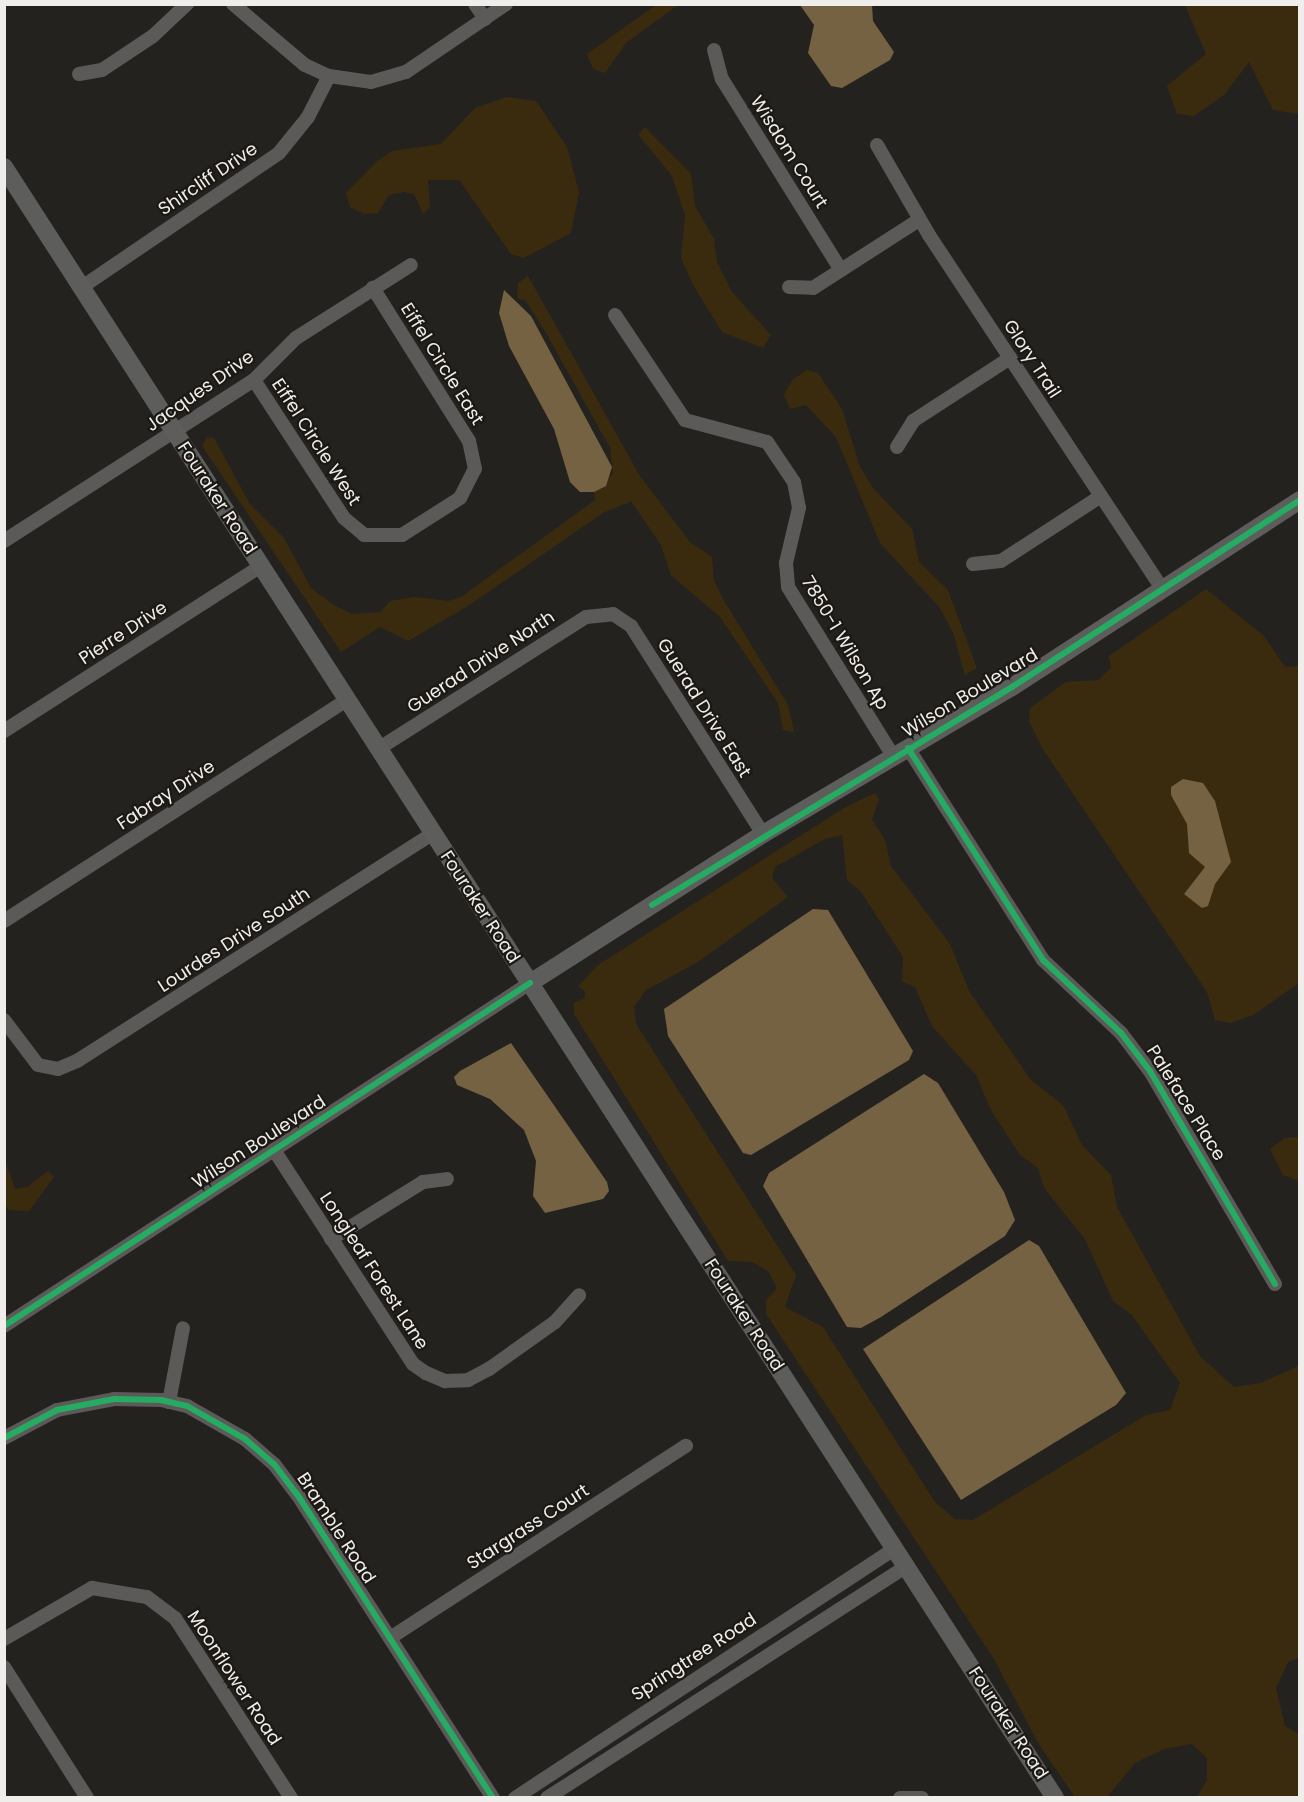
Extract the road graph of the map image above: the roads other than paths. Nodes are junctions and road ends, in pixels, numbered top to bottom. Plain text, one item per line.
1 (187, 4) edge
2 (233, 4) edge
3 (475, 4) edge
4 (506, 4) edge
5 (485, 19) junction
6 (714, 50) dead end
7 (79, 74) dead end
8 (328, 76) junction
9 (877, 145) dead end
10 (4, 167) edge
11 (919, 220) junction
12 (411, 266) dead end
13 (841, 270) junction
14 (82, 287) junction
15 (789, 287) dead end
16 (373, 288) junction
17 (615, 315) dead end
18 (1010, 358) junction
19 (254, 380) junction
20 (175, 432) junction
21 (897, 447) dead end
22 (1101, 496) junction
23 (1299, 500) edge
24 (380, 538) joint
25 (4, 541) edge
26 (973, 564) dead end
27 (261, 566) junction
28 (1163, 590) junction
29 (606, 612) joint
30 (347, 700) junction
31 (4, 731) edge
32 (378, 749) junction
33 (901, 752) junction
34 (433, 833) junction
35 (763, 834) junction
36 (4, 921) edge
37 (530, 983) junction
38 (4, 1020) edge
39 (274, 1150) junction
40 (447, 1179) dead end
41 (331, 1239) junction
42 (1275, 1284) dead end
43 (579, 1294) dead end
44 (4, 1326) edge
45 (183, 1328) dead end
46 (169, 1401) junction
47 (4, 1438) edge
48 (686, 1446) dead end
49 (894, 1550) junction
50 (905, 1566) junction
51 (390, 1638) junction
52 (4, 1639) edge
53 (4, 1666) edge
54 (87, 1797) edge
55 (291, 1797) edge
56 (493, 1797) edge
57 (515, 1797) edge
58 (547, 1797) edge
59 (900, 1797) edge
60 (922, 1797) edge
61 (1055, 1797) edge

1 - 7 street
2 - 8 street
3 - 5 street
4 - 5 street
5 - 8 street
6 - 13 street, Wisdom Court
8 - 14 street, Shircliff Drive
9 - 11 street, Glory Trail
10 - 14 main road, Fouraker Road
11 - 13 street
11 - 18 street, Glory Trail
12 - 16 street, Jacques Drive
13 - 15 street
14 - 20 main road, Fouraker Road
16 - 19 street, Jacques Drive
16 - 24 street, Eiffel Circle East
17 - 33 street, 7850-1 Wilson Ap
18 - 21 street
18 - 22 street, Glory Trail
19 - 20 street, Jacques Drive
19 - 24 street, Eiffel Circle West
20 - 25 street, Jacques Drive
20 - 27 main road, Fouraker Road
22 - 26 street
22 - 28 street, Glory Trail
23 - 28 main road, Wilson Boulevard
27 - 30 main road, Fouraker Road
27 - 31 street, Pierre Drive
28 - 33 main road, Wilson Boulevard
29 - 32 street, Guerad Drive North
29 - 35 street, Guerad Drive East
30 - 32 main road, Fouraker Road
30 - 36 street, Fabray Drive
32 - 34 main road, Fouraker Road
33 - 35 main road, Wilson Boulevard
33 - 42 street, Paleface Place
34 - 37 main road, Fouraker Road
34 - 38 street, Lourdes Drive South
35 - 37 main road, Wilson Boulevard
37 - 39 street, Wilson Boulevard
37 - 49 main road, Fouraker Road
39 - 41 street, Longleaf Forest Lane
39 - 44 street, Wilson Boulevard
40 - 41 street
41 - 43 street, Longleaf Forest Lane
45 - 46 street
46 - 47 street, Bramble Road
46 - 51 street, Bramble Road
48 - 51 street, Stargrass Court
49 - 50 main road, Fouraker Road
49 - 57 street, Springtree Road
50 - 58 street
50 - 61 main road, Fouraker Road
51 - 56 street, Bramble Road
52 - 55 street, Moonflower Road
53 - 54 street
59 - 60 street

